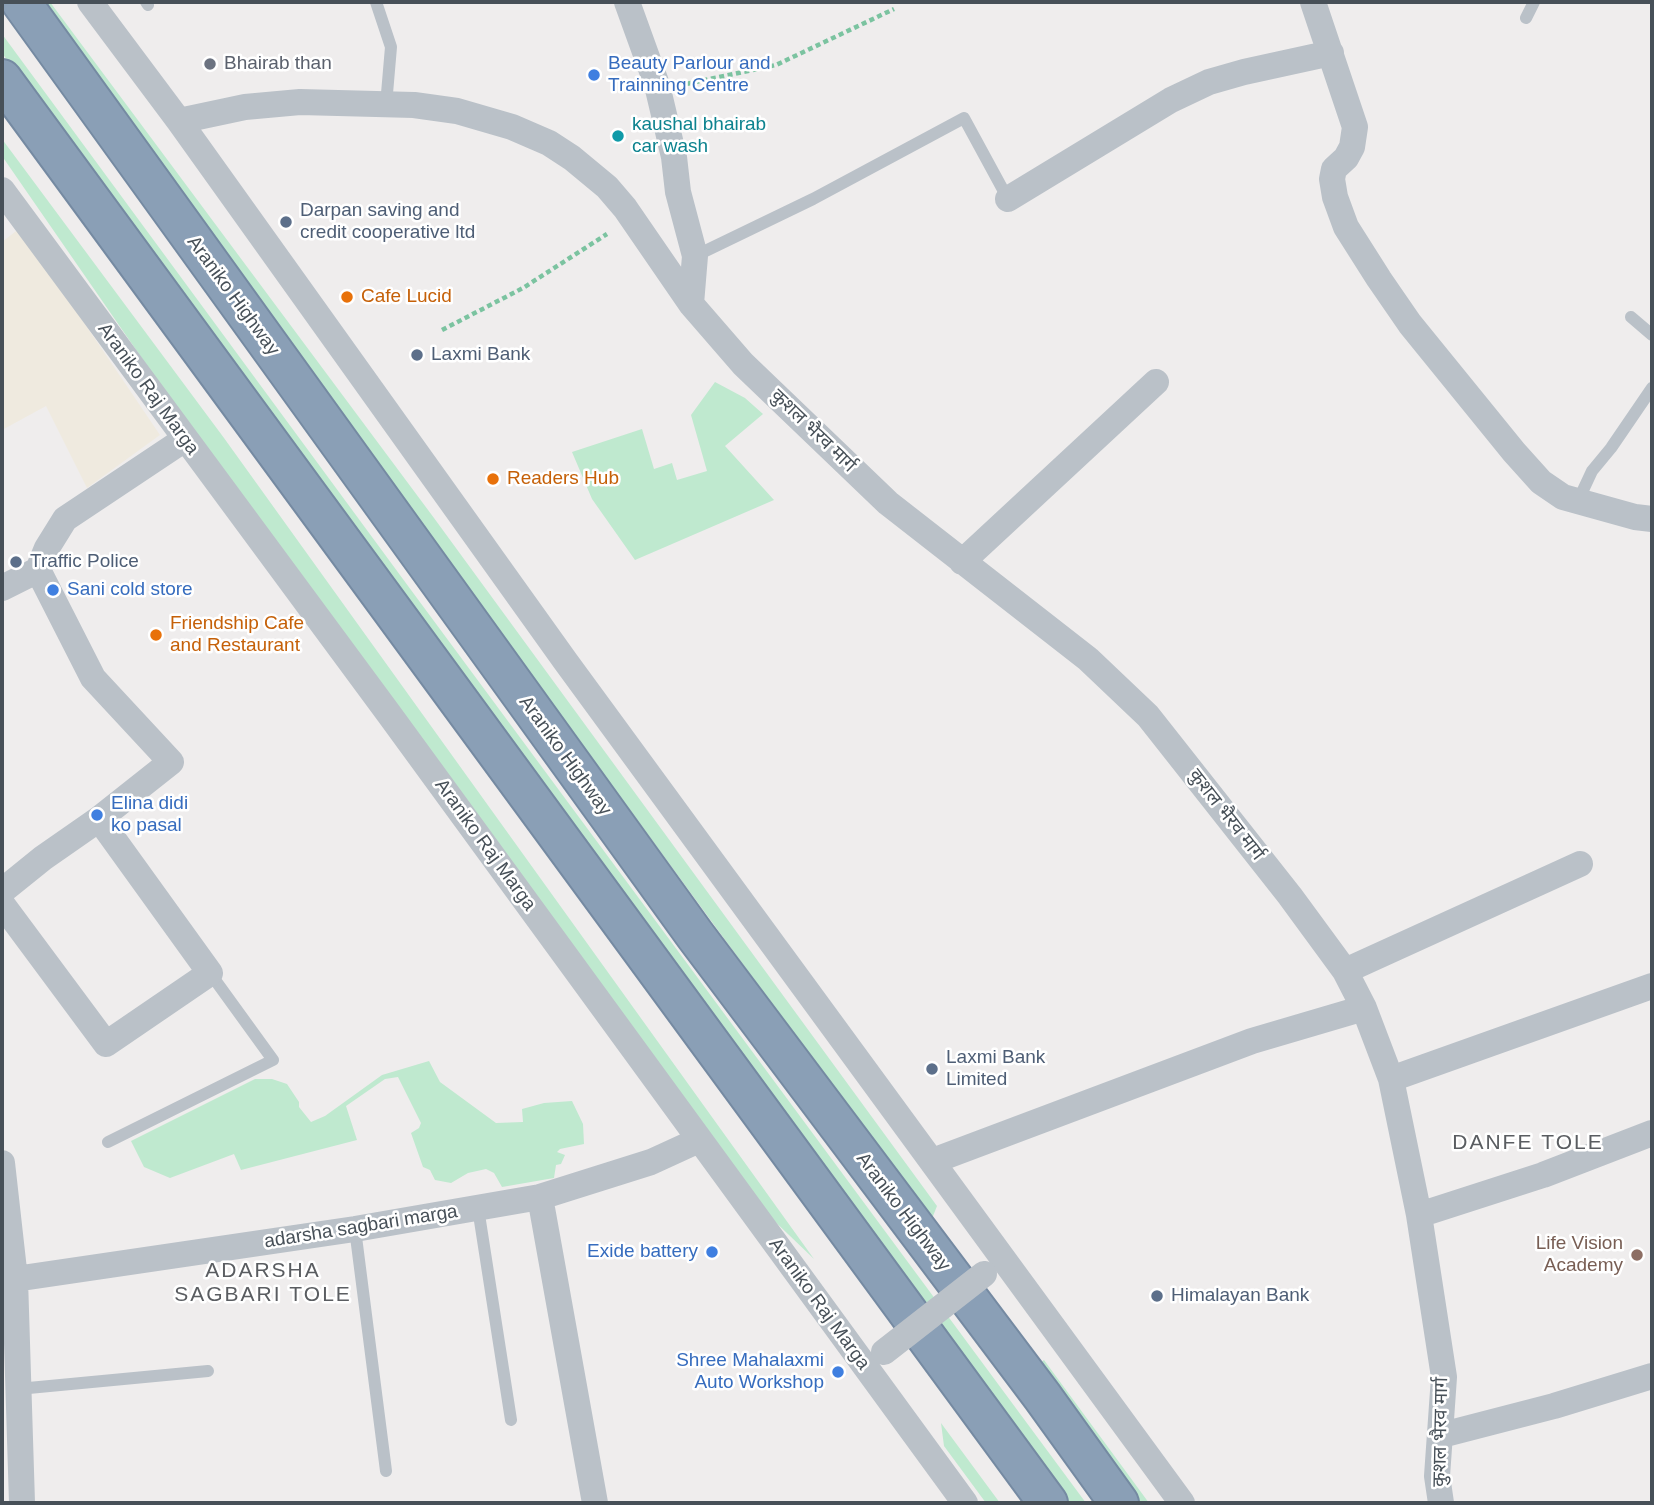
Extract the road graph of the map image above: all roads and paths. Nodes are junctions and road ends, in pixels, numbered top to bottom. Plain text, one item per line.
1 (21, 2) edge
2 (90, 2) edge
3 (376, 2) edge
4 (627, 2) edge
5 (1313, 2) edge
6 (1534, 2) edge
7 (894, 9) dead end
8 (1525, 18) dead end
9 (1331, 53) junction
10 (2, 79) edge
11 (659, 93) junction
12 (386, 104) junction
13 (179, 121) junction
14 (2, 190) edge
15 (1008, 200) joint
16 (631, 219) junction
17 (695, 256) junction
18 (691, 304) junction
19 (1631, 317) dead end
20 (442, 330) dead end
21 (1652, 335) edge
22 (1156, 383) dead end
23 (1652, 388) edge
24 (185, 439) junction
25 (1578, 501) junction
26 (1652, 519) edge
27 (962, 562) junction
28 (38, 570) junction
29 (2, 588) edge
30 (99, 819) junction
31 (1580, 864) dead end
32 (2, 891) edge
33 (2, 904) edge
34 (1345, 971) junction
35 (210, 973) junction
36 (1652, 986) edge
37 (1364, 1008) junction
38 (1391, 1079) junction
39 (1652, 1133) edge
40 (699, 1139) junction
41 (108, 1142) dead end
42 (933, 1161) junction
43 (2, 1163) edge
44 (540, 1197) junction
45 (478, 1208) junction
46 (1419, 1215) junction
47 (355, 1229) junction
48 (984, 1274) dead end
49 (15, 1279) junction
50 (884, 1352) dead end
51 (208, 1371) dead end
52 (1652, 1376) edge
53 (19, 1389) junction
54 (511, 1420) dead end
55 (1442, 1435) junction
56 (386, 1471) dead end
57 (22, 1503) edge
58 (595, 1503) edge
59 (965, 1503) edge
60 (1048, 1503) edge
61 (1119, 1503) edge
62 (1182, 1503) edge
63 (1441, 1503) edge

1 - 61 highway, Araniko Highway
2 - 13 street
3 - 12 lane
4 - 11 street
5 - 9 street
6 - 8 lane
7 - 11 path
9 - 15 street
9 - 25 street
10 - 60 highway
11 - 17 street
12 - 13 street, कुशल‌ भैरव मार्ग
12 - 16 street, कुशल‌ भैरव मार्ग
13 - 42 street
14 - 24 street, Araniko Raj Marga
15 - 17 lane
16 - 18 street, कुशल‌ भैरव मार्ग
16 - 20 path
17 - 18 street
18 - 27 street, कुशल‌ भैरव मार्ग
19 - 21 lane
22 - 27 street
23 - 25 lane
24 - 28 street
24 - 40 street, Araniko Raj Marga
25 - 26 street
27 - 34 street, कुशल‌ भैरव मार्ग
28 - 29 street
28 - 30 street
30 - 32 street
30 - 35 street
31 - 34 street
33 - 35 street
34 - 37 street, कुशल‌ भैरव मार्ग
35 - 41 lane
36 - 38 street
37 - 38 street, कुशल‌ भैरव मार्ग
37 - 42 street
38 - 46 street, कुशल‌ भैरव मार्ग
39 - 46 street
40 - 44 street, adarsha sagbari marga
40 - 59 street, Araniko Raj Marga
42 - 62 street
43 - 49 street
44 - 45 street, adarsha sagbari marga
44 - 58 street
45 - 47 street, adarsha sagbari marga
45 - 54 lane
46 - 55 street, कुशल‌ भैरव मार्ग
47 - 49 street, adarsha sagbari marga
47 - 56 lane
48 - 50 street, bridge
49 - 53 street
51 - 53 lane
52 - 55 street
53 - 57 street
55 - 63 street, कुशल‌ भैरव मार्ग

